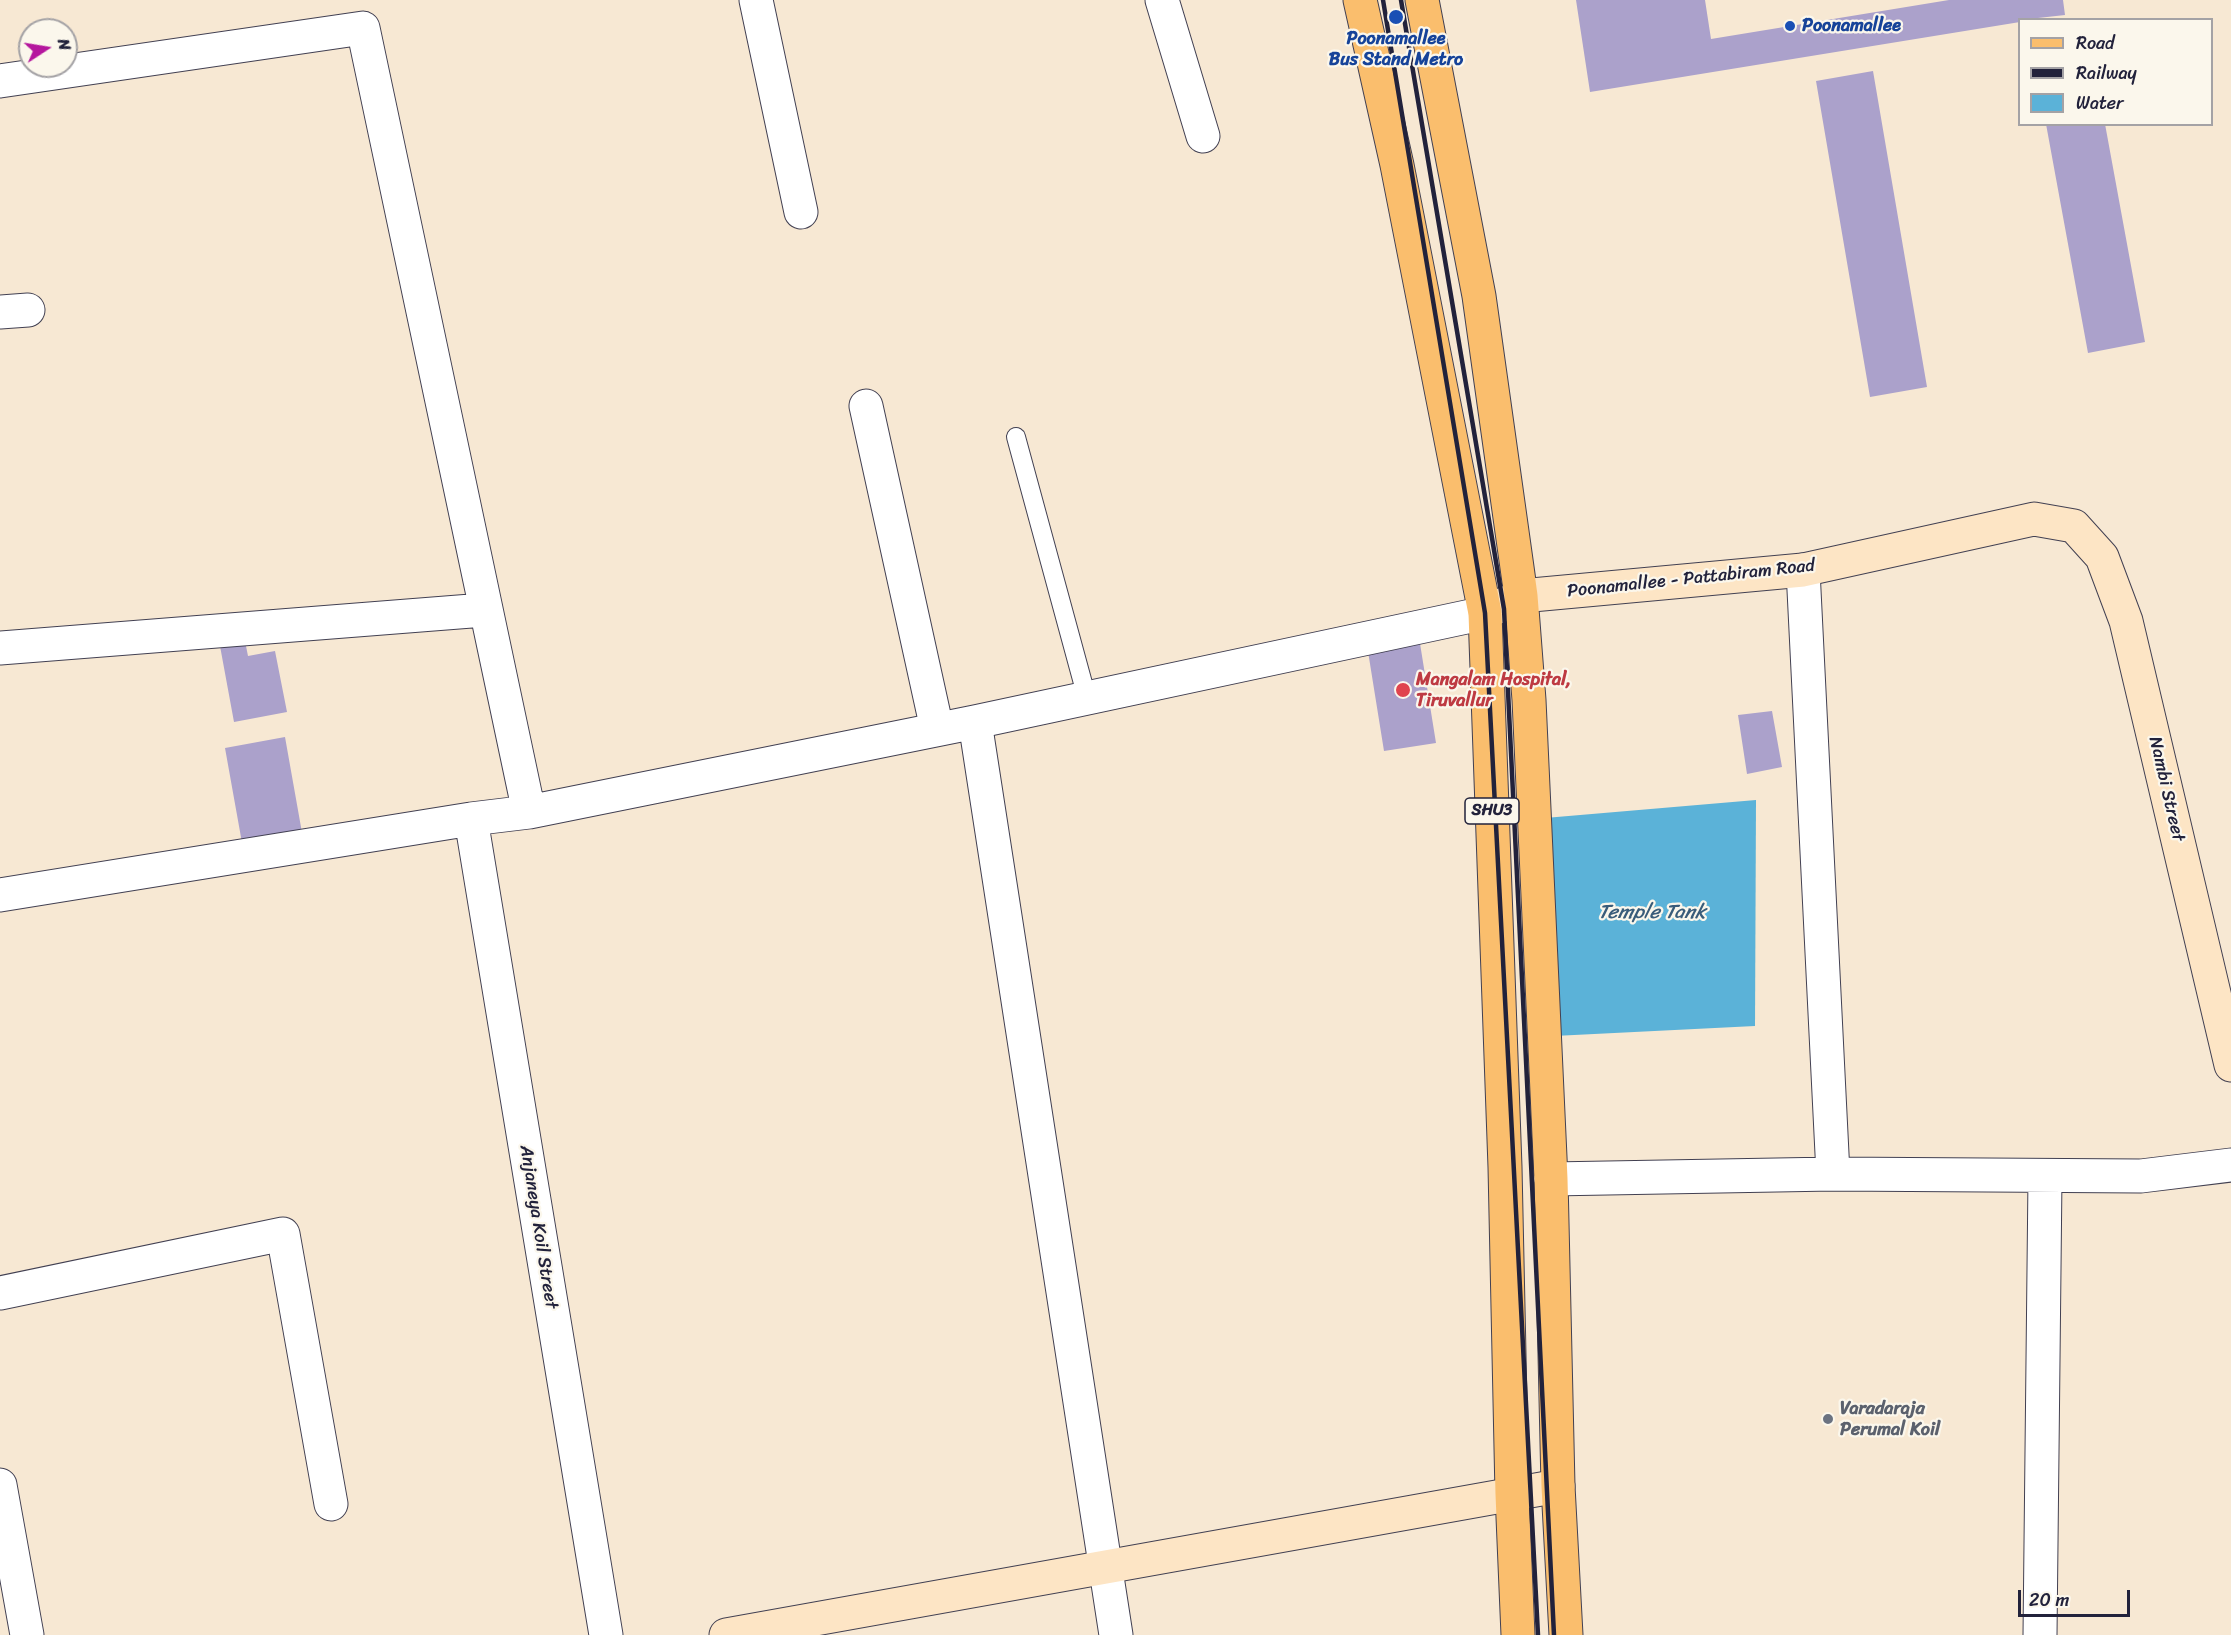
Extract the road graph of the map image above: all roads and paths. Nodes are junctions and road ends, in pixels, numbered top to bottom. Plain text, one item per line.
1 (756, 0) edge
2 (1162, 0) edge
3 (1360, 0) edge
4 (1422, 0) edge
5 (0, 81) edge
6 (1203, 136) dead end
7 (801, 212) dead end
8 (866, 406) dead end
9 (1016, 437) dead end
10 (2074, 526) joint
11 (1803, 570) junction
12 (1521, 596) junction
13 (484, 610) junction
14 (1485, 613) junction
15 (0, 648) edge
16 (1087, 698) junction
17 (975, 722) junction
18 (937, 729) junction
19 (529, 812) junction
20 (471, 819) junction
21 (0, 895) edge
22 (2231, 1065) edge
23 (2231, 1165) edge
24 (1833, 1174) junction
25 (2045, 1177) junction
26 (1551, 1179) junction
27 (0, 1293) edge
28 (0, 1485) edge
29 (1558, 1486) junction
30 (1512, 1494) junction
31 (332, 1504) dead end
32 (1104, 1567) junction
33 (27, 1635) edge
34 (606, 1635) edge
35 (726, 1635) edge
36 (1116, 1635) edge
37 (1518, 1635) edge
38 (1566, 1635) edge
39 (2040, 1635) edge

1 - 7 street
2 - 6 street
3 - 14 main road, SHU3
4 - 12 main road, SHU3
5 - 13 street
8 - 18 street
9 - 16 lane
10 - 11 street, Poonamallee - Pattabiram Road
10 - 22 street, Nambi Street
11 - 12 street, Poonamallee - Pattabiram Road
11 - 24 street
12 - 14 street, Poonamallee - Pattabiram Road
12 - 26 main road, SHU3
13 - 15 street
13 - 19 street
14 - 16 street
14 - 30 main road, SHU3
16 - 17 street
17 - 18 street
17 - 32 street
18 - 19 street
19 - 20 street
20 - 21 street
20 - 34 street, Anjaneya Koil Street
23 - 25 street
24 - 25 street
24 - 26 street
25 - 39 street
26 - 29 main road, SHU3
27 - 31 street
28 - 33 street
29 - 30 street
29 - 38 main road, SHU3
30 - 32 street
30 - 37 main road, SHU3
32 - 35 street
32 - 36 street

